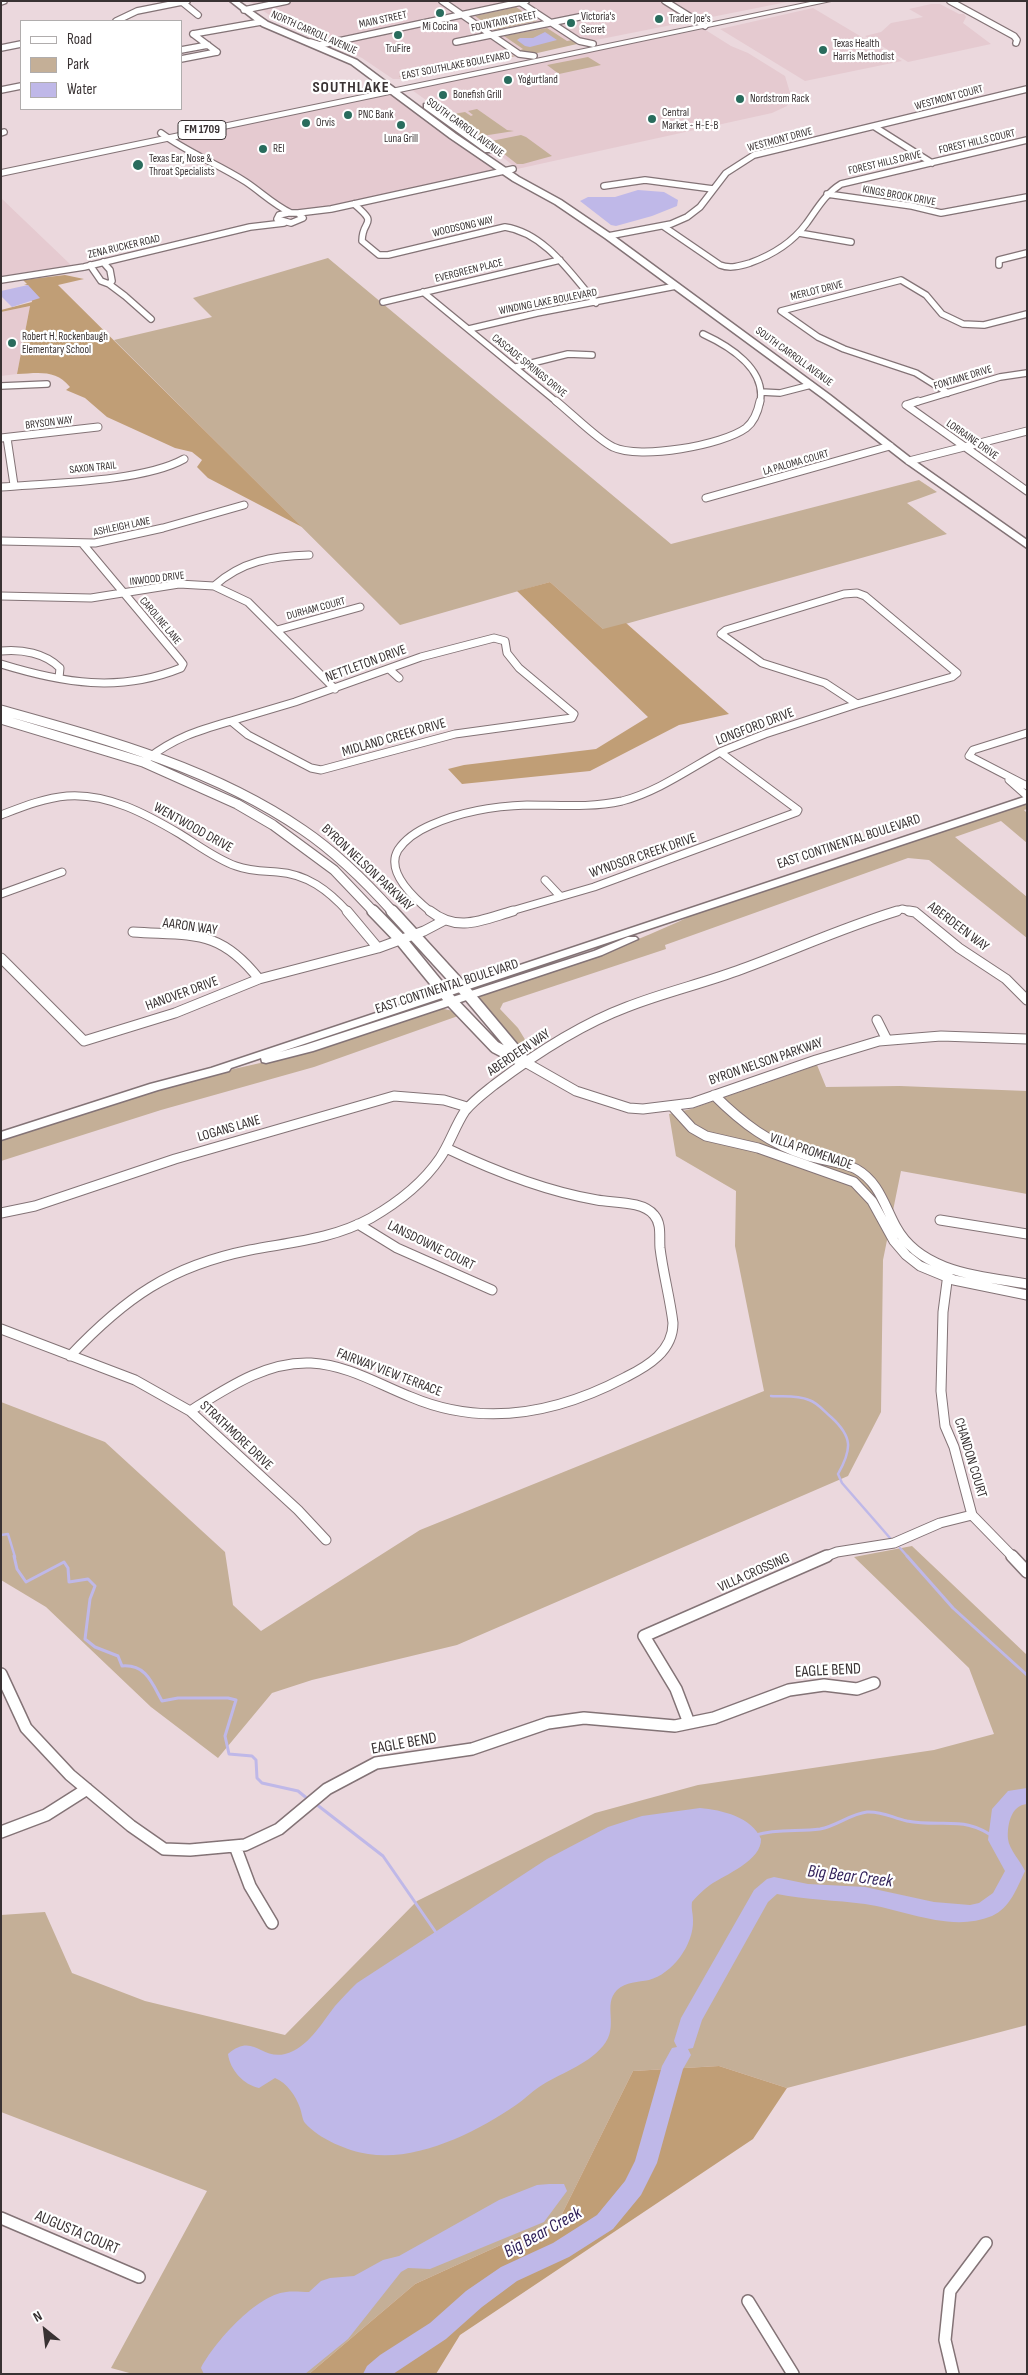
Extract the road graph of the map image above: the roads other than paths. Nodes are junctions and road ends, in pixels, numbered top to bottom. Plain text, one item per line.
1 (233, 1) edge
2 (246, 1) edge
3 (287, 1) edge
4 (442, 1) edge
5 (664, 1) edge
6 (802, 1) edge
7 (827, 1) edge
8 (950, 1) edge
9 (184, 2) edge
10 (521, 2) edge
11 (255, 8) junction
12 (244, 10) junction
13 (461, 14) junction
14 (198, 15) dead end
15 (584, 16) dead end
16 (118, 20) edge
17 (261, 22) junction
18 (551, 23) junction
19 (702, 24) junction
20 (492, 35) junction
21 (305, 41) junction
22 (456, 42) dead end
23 (1016, 43) dead end
24 (20, 44) edge
25 (324, 44) junction
26 (578, 44) junction
27 (208, 45) junction
28 (1, 48) edge
29 (182, 50) edge
30 (516, 57) junction
31 (182, 59) edge
32 (20, 86) edge
33 (394, 87) junction
34 (1027, 89) edge
35 (1, 90) edge
36 (875, 126) junction
37 (448, 132) junction
38 (164, 135) junction
39 (1027, 140) edge
40 (477, 142) junction
41 (464, 143) junction
42 (492, 153) junction
43 (932, 162) junction
44 (1, 167) edge
45 (513, 169) junction
46 (504, 171) junction
47 (1, 173) edge
48 (604, 186) dead end
49 (713, 189) junction
50 (827, 194) junction
51 (1027, 196) edge
52 (558, 202) junction
53 (272, 203) junction
54 (354, 204) junction
55 (346, 206) junction
56 (330, 209) junction
57 (294, 213) junction
58 (278, 217) junction
59 (302, 219) junction
60 (368, 220) junction
61 (284, 223) junction
62 (663, 226) junction
63 (250, 227) junction
64 (655, 228) joint
65 (799, 234) junction
66 (611, 238) junction
67 (851, 242) dead end
68 (1027, 253) edge
69 (560, 260) junction
70 (103, 262) junction
71 (90, 265) junction
72 (999, 265) dead end
73 (98, 274) junction
74 (112, 274) junction
75 (1, 280) edge
76 (108, 284) junction
77 (674, 284) junction
78 (423, 292) junction
79 (383, 302) dead end
80 (596, 303) junction
81 (1027, 314) edge
82 (151, 319) dead end
83 (468, 329) junction
84 (703, 334) dead end
85 (592, 355) dead end
86 (516, 368) junction
87 (1027, 373) edge
88 (47, 384) dead end
89 (811, 385) junction
90 (1, 386) edge
91 (761, 392) junction
92 (948, 393) junction
93 (906, 405) joint
94 (98, 427) dead end
95 (1027, 431) edge
96 (4, 438) edge
97 (890, 446) junction
98 (962, 446) junction
99 (184, 459) dead end
100 (909, 461) junction
101 (14, 486) junction
102 (1, 487) edge
103 (1027, 490) edge
104 (706, 498) dead end
105 (244, 506) dead end
106 (1, 541) edge
107 (82, 543) junction
108 (1027, 543) edge
109 (309, 555) dead end
110 (214, 586) junction
111 (123, 593) junction
112 (1, 596) edge
113 (360, 607) dead end
114 (277, 630) junction
115 (1, 651) edge
116 (1, 664) edge
117 (389, 669) junction
118 (59, 678) junction
119 (399, 678) dead end
120 (335, 689) junction
121 (858, 705) junction
122 (1, 710) edge
123 (574, 715) joint
124 (1, 719) edge
125 (232, 721) junction
126 (1027, 733) edge
127 (720, 752) junction
128 (153, 755) junction
129 (143, 762) junction
130 (1006, 776) junction
131 (1027, 786) edge
132 (1025, 801) edge
133 (1, 815) edge
134 (62, 872) dead end
135 (544, 880) dead end
136 (1, 894) edge
137 (560, 896) junction
138 (443, 921) junction
139 (133, 932) dead end
140 (414, 935) junction
141 (401, 940) junction
142 (378, 948) junction
143 (1, 958) edge
144 (259, 979) junction
145 (466, 990) junction
146 (448, 997) junction
147 (1027, 1000) edge
148 (877, 1020) dead end
149 (1027, 1039) edge
150 (886, 1040) junction
151 (525, 1062) junction
152 (714, 1096) junction
153 (672, 1106) junction
154 (468, 1108) junction
155 (1, 1136) edge
156 (446, 1148) junction
157 (1, 1213) edge
158 (940, 1220) dead end
159 (358, 1224) junction
160 (1027, 1234) edge
161 (948, 1274) junction
162 (1027, 1284) edge
163 (492, 1290) dead end
164 (1027, 1295) edge
165 (1, 1329) edge
166 (70, 1356) junction
167 (190, 1411) junction
168 (972, 1515) junction
169 (326, 1540) dead end
170 (1027, 1572) edge
171 (1, 1674) edge
172 (874, 1684) dead end
173 (689, 1723) junction
174 (87, 1789) junction
175 (298, 1815) joint
176 (1, 1832) edge
177 (235, 1846) junction
178 (272, 1923) dead end
179 (1, 2218) edge
180 (986, 2243) dead end
181 (139, 2278) dead end
182 (748, 2301) dead end
183 (793, 2374) edge
184 (953, 2374) edge

1 - 12 main road, NORTH CARROLL AVENUE
2 - 11 main road, NORTH CARROLL AVENUE
3 - 11 street
4 - 13 street
5 - 19 street
6 - 19 main road, EAST SOUTHLAKE BOULEVARD / FM 1709
7 - 19 main road, EAST SOUTHLAKE BOULEVARD / FM 1709
8 - 23 street
9 - 14 street
9 - 16 street
10 - 13 street, MAIN STREET
10 - 18 street
11 - 12 street
11 - 25 main road, NORTH CARROLL AVENUE
12 - 17 main road, NORTH CARROLL AVENUE
13 - 20 street
13 - 25 street, MAIN STREET
15 - 18 street, FOUNTAIN STREET
17 - 21 main road, NORTH CARROLL AVENUE
17 - 27 street
18 - 20 street, FOUNTAIN STREET
18 - 26 street
19 - 26 main road, EAST SOUTHLAKE BOULEVARD / FM 1709
19 - 33 main road, EAST SOUTHLAKE BOULEVARD / FM 1709
20 - 22 street, FOUNTAIN STREET
20 - 30 street
21 - 25 street, MAIN STREET
21 - 33 main road, NORTH CARROLL AVENUE
24 - 28 street
25 - 33 main road, NORTH CARROLL AVENUE
26 - 30 main road, EAST SOUTHLAKE BOULEVARD / FM 1709
27 - 29 street
27 - 31 street
30 - 33 main road, EAST SOUTHLAKE BOULEVARD / FM 1709
32 - 35 street
33 - 37 main road, SOUTH CARROLL AVENUE
33 - 38 main road, EAST SOUTHLAKE BOULEVARD / FM 1709
33 - 40 main road, SOUTH CARROLL AVENUE
34 - 36 street, WESTMONT COURT
36 - 43 street
36 - 49 street, WESTMONT DRIVE
37 - 40 main road
37 - 41 main road, SOUTH CARROLL AVENUE
38 - 44 main road, EAST SOUTHLAKE BOULEVARD / FM 1709
38 - 47 main road, EAST SOUTHLAKE BOULEVARD / FM 1709
38 - 53 street
39 - 43 street, FOREST HILLS COURT
40 - 42 main road, SOUTH CARROLL AVENUE
41 - 42 main road
41 - 46 main road, SOUTH CARROLL AVENUE
42 - 45 main road, SOUTH CARROLL AVENUE
43 - 50 street, FOREST HILLS DRIVE
45 - 46 street
45 - 52 main road, SOUTH CARROLL AVENUE
46 - 52 main road, SOUTH CARROLL AVENUE
46 - 54 street
48 - 49 street
49 - 62 street, WESTMONT DRIVE
50 - 51 street, KINGS BROOK DRIVE
50 - 65 street, FOREST HILLS DRIVE
52 - 66 main road, SOUTH CARROLL AVENUE
53 - 57 street
53 - 58 street
54 - 55 street
54 - 60 street
55 - 56 street
55 - 60 street
56 - 57 street
56 - 59 street
57 - 58 street
57 - 59 street
58 - 61 street
58 - 63 street, ZENA RUCKER ROAD
59 - 61 street
60 - 69 street, WOODSONG WAY
61 - 63 street, ZENA RUCKER ROAD
62 - 64 street, WESTMONT DRIVE
62 - 65 street, FOREST HILLS DRIVE
63 - 70 street, ZENA RUCKER ROAD
64 - 66 street, WESTMONT DRIVE
65 - 67 street
66 - 77 main road, SOUTH CARROLL AVENUE
68 - 72 street
69 - 78 street, EVERGREEN PLACE
69 - 80 street, WOODSONG WAY
70 - 71 street, ZENA RUCKER ROAD
70 - 74 street
71 - 73 street
71 - 75 street, ZENA RUCKER ROAD
73 - 74 street
73 - 76 street
74 - 76 street
76 - 82 street
77 - 80 street, WINDING LAKE BOULEVARD
77 - 89 main road, SOUTH CARROLL AVENUE
78 - 79 street, EVERGREEN PLACE
78 - 83 street, CASCADE SPRINGS DRIVE
80 - 83 street, WINDING LAKE BOULEVARD
81 - 92 street, MERLOT DRIVE
83 - 86 street, CASCADE SPRINGS DRIVE
84 - 91 street
85 - 86 street
86 - 91 street, CASCADE SPRINGS DRIVE
87 - 92 street, FONTAINE DRIVE
88 - 90 street
89 - 91 street
89 - 97 main road, SOUTH CARROLL AVENUE
92 - 93 street, FONTAINE DRIVE
93 - 98 street, LORRAINE DRIVE
94 - 96 street, BRYSON WAY
95 - 98 street
96 - 101 street
97 - 100 main road, SOUTH CARROLL AVENUE
97 - 104 street, LA PALOMA COURT
98 - 100 street
98 - 103 street, LORRAINE DRIVE
99 - 101 street, SAXON TRAIL
100 - 108 main road, SOUTH CARROLL AVENUE
101 - 102 street, SAXON TRAIL
105 - 107 street, ASHLEIGH LANE
106 - 107 street, ASHLEIGH LANE
107 - 111 street, CAROLINE LANE
109 - 110 street
110 - 111 street, INWOOD DRIVE
110 - 114 street, INWOOD DRIVE
111 - 112 street, INWOOD DRIVE
111 - 118 street, CAROLINE LANE
113 - 114 street, DURHAM COURT
114 - 120 street, INWOOD DRIVE
115 - 118 street
116 - 118 street
117 - 119 street
117 - 120 street, NETTLETON DRIVE
117 - 123 street, NETTLETON DRIVE
120 - 125 street, NETTLETON DRIVE
121 - 121 street, LONGFORD DRIVE
121 - 127 street, LONGFORD DRIVE
122 - 128 street, BYRON NELSON PARKWAY
123 - 125 street, MIDLAND CREEK DRIVE
124 - 129 street, BYRON NELSON PARKWAY
125 - 128 street, NETTLETON DRIVE
126 - 130 street
127 - 137 street, WYNDSOR CREEK DRIVE
127 - 138 street, LONGFORD DRIVE
128 - 129 street, NETTLETON DRIVE
128 - 140 street, BYRON NELSON PARKWAY
129 - 141 street, BYRON NELSON PARKWAY
130 - 131 street
130 - 132 street
132 - 145 main road, EAST CONTINENTAL BOULEVARD
133 - 142 street, WENTWOOD DRIVE
134 - 136 street
135 - 137 street
137 - 138 street, WYNDSOR CREEK DRIVE
138 - 140 street
139 - 144 street, AARON WAY
140 - 141 street
140 - 145 street, BYRON NELSON PARKWAY
141 - 142 street, HANOVER DRIVE
141 - 146 street, BYRON NELSON PARKWAY
142 - 144 street, HANOVER DRIVE
143 - 144 street, HANOVER DRIVE
145 - 146 main road, EAST CONTINENTAL BOULEVARD
145 - 151 street, BYRON NELSON PARKWAY
146 - 151 street, BYRON NELSON PARKWAY
146 - 155 main road, EAST CONTINENTAL BOULEVARD
147 - 151 street, ABERDEEN WAY
148 - 150 street
149 - 150 street, BYRON NELSON PARKWAY
150 - 152 street, BYRON NELSON PARKWAY
151 - 153 street, BYRON NELSON PARKWAY
151 - 154 street, ABERDEEN WAY
152 - 153 street, BYRON NELSON PARKWAY
152 - 161 street, VILLA PROMENADE
153 - 161 street, VILLA PROMENADE
154 - 156 street, ABERDEEN WAY
154 - 157 street, LOGANS LANE
156 - 159 street, ABERDEEN WAY
156 - 167 street, FAIRWAY VIEW TERRACE
158 - 160 street
159 - 163 street, LANSDOWNE COURT
159 - 166 street, ABERDEEN WAY
161 - 162 street, VILLA PROMENADE
161 - 164 street, VILLA PROMENADE
161 - 168 street, CHANDON COURT
165 - 166 street, STRATHMORE DRIVE
166 - 167 street, STRATHMORE DRIVE
167 - 169 street, STRATHMORE DRIVE
168 - 170 street, CHANDON COURT
168 - 173 street, VILLA CROSSING
171 - 174 street, EAGLE BEND
172 - 173 street, EAGLE BEND
173 - 175 street, EAGLE BEND
174 - 176 street
174 - 177 street, EAGLE BEND
175 - 177 street, EAGLE BEND
177 - 178 street
179 - 181 street, AUGUSTA COURT
180 - 184 street
182 - 183 street

